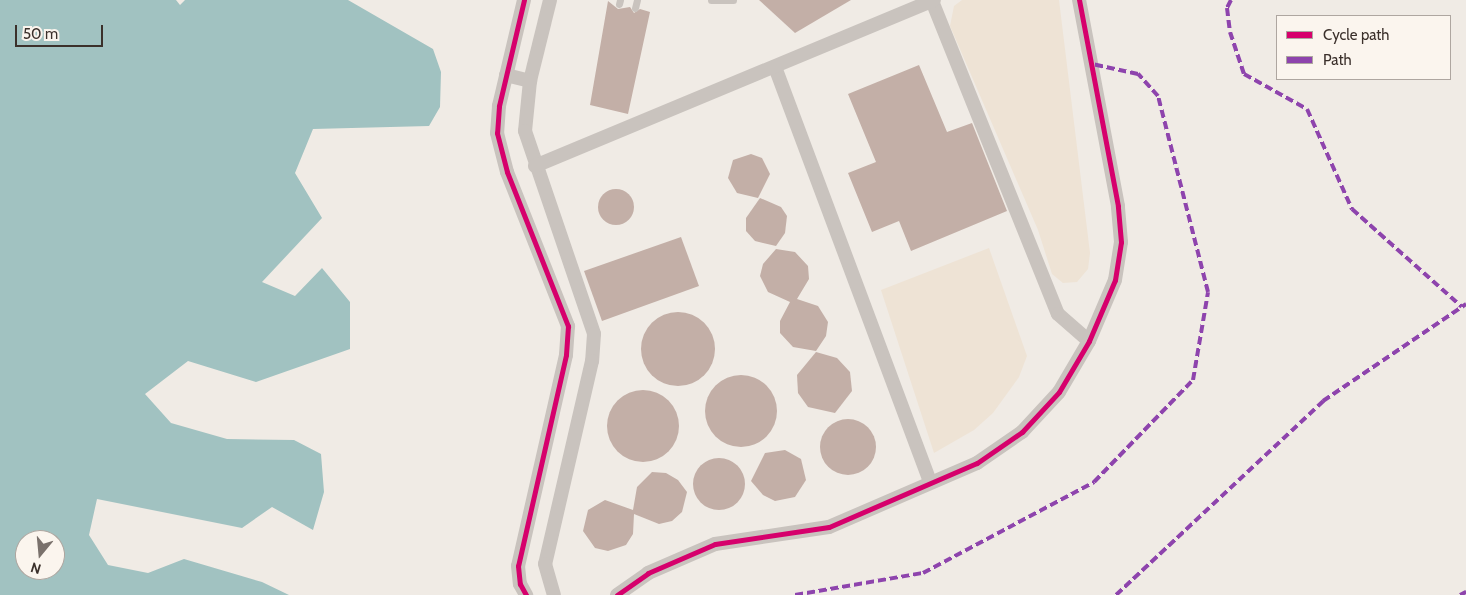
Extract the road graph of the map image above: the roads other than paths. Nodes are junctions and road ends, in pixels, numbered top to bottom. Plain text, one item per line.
1 (524, 0) edge
2 (550, 0) edge
3 (637, 0) edge
4 (711, 0) edge
5 (733, 0) edge
6 (1079, 0) edge
7 (933, 1) edge
8 (635, 8) dead end
9 (775, 67) junction
10 (506, 75) junction
11 (530, 81) junction
12 (534, 166) junction
13 (1088, 341) junction
14 (930, 481) junction
15 (526, 595) edge
16 (554, 595) edge
17 (616, 595) edge

1 - 10 street
2 - 11 street
3 - 8 lane
4 - 5 lane
6 - 13 street
7 - 9 street
7 - 13 street
9 - 12 street
9 - 14 street
10 - 11 street
10 - 15 street
11 - 12 street
12 - 16 street
13 - 14 street
14 - 17 street

